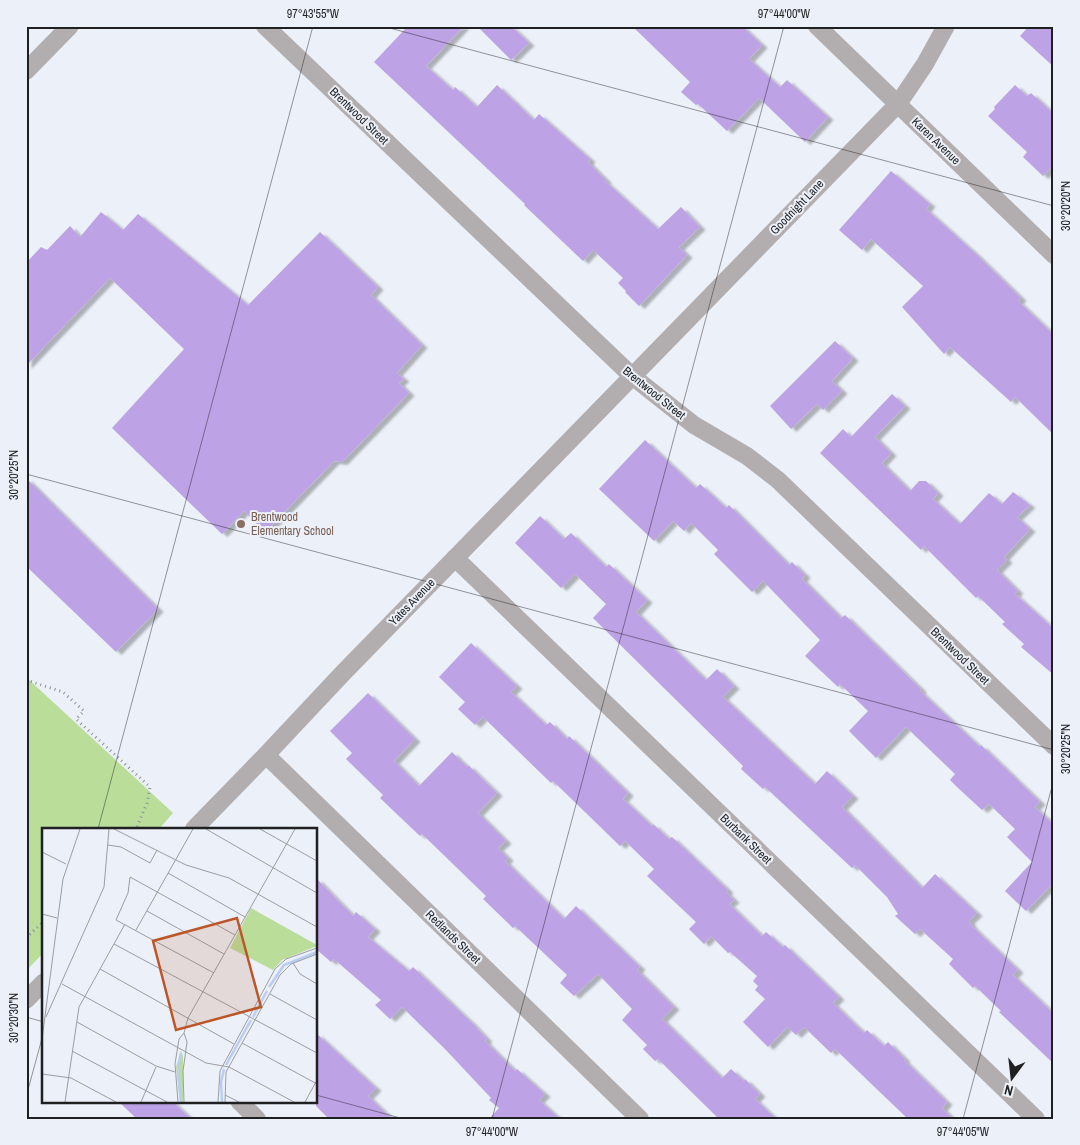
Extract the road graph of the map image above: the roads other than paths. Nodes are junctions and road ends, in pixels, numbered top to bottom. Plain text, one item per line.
1 (70, 26) edge
2 (265, 26) edge
3 (817, 26) edge
4 (946, 26) edge
5 (26, 71) edge
6 (898, 104) junction
7 (1054, 255) edge
8 (632, 376) junction
9 (455, 558) junction
10 (1054, 746) edge
11 (266, 755) junction
12 (195, 828) edge
13 (42, 984) edge
14 (26, 1000) edge
15 (240, 1102) edge
16 (257, 1119) edge
17 (640, 1119) edge
18 (1036, 1119) edge

1 - 5 street
2 - 8 street, Brentwood Street
3 - 6 street, Karen Avenue
4 - 6 street, Goodnight Lane
6 - 7 street, Karen Avenue
6 - 8 street, Goodnight Lane
8 - 9 street, Yates Avenue
8 - 10 street, Brentwood Street
9 - 11 street, Yates Avenue
9 - 18 street, Burbank Street
11 - 12 street, Yates Avenue
11 - 17 street, Redlands Street
13 - 14 street
15 - 16 street

